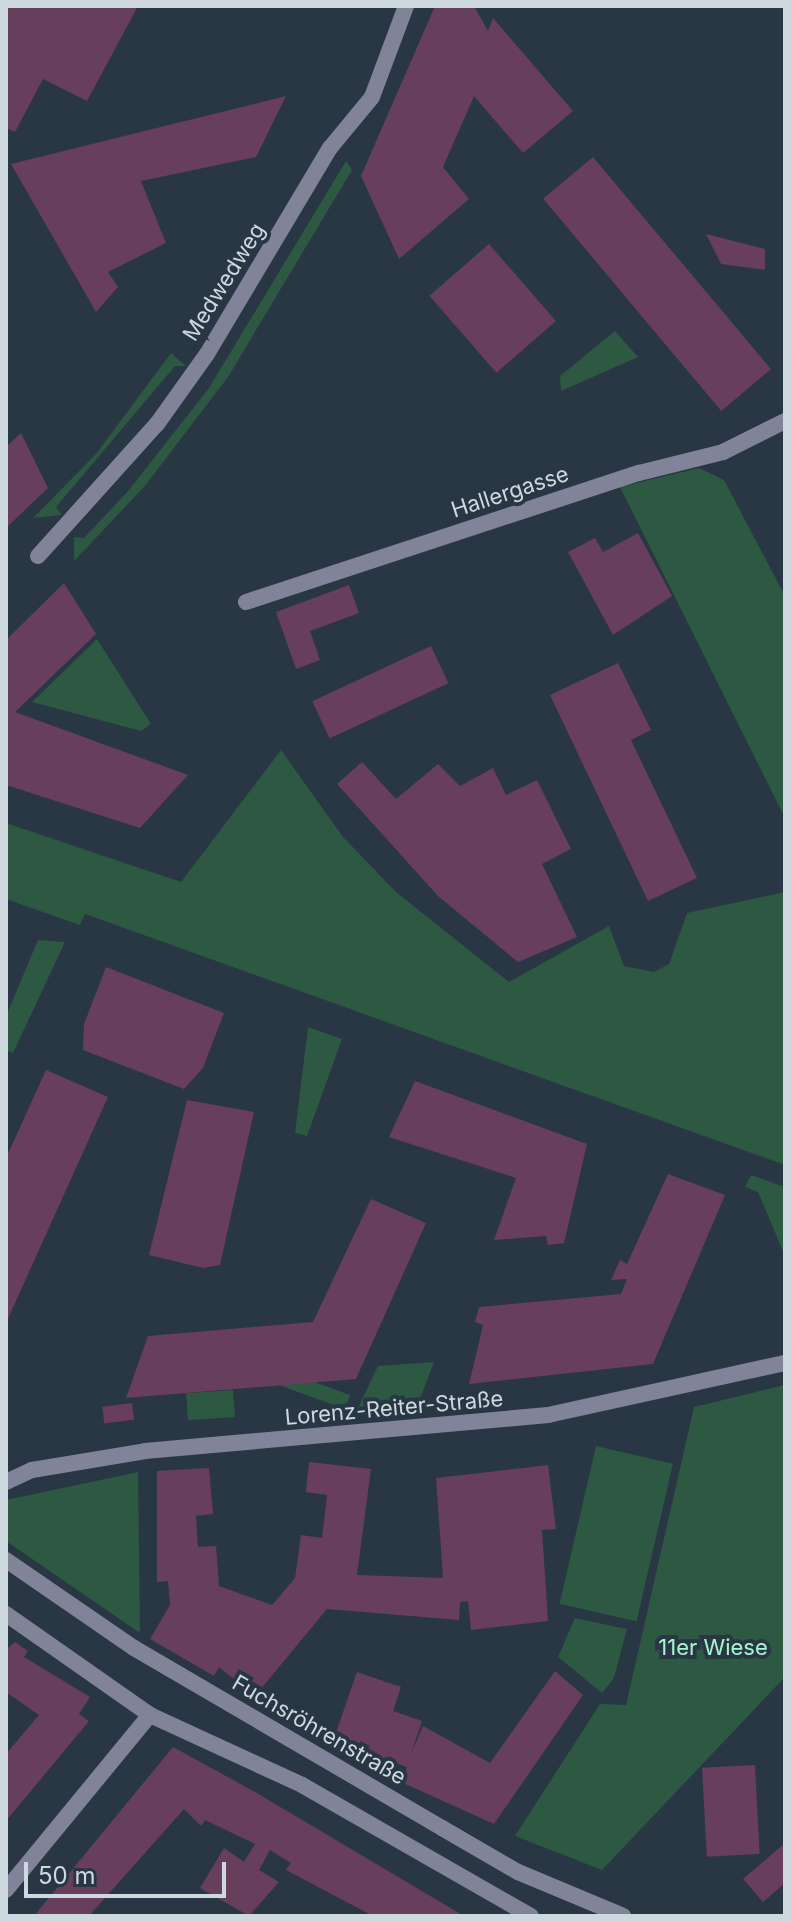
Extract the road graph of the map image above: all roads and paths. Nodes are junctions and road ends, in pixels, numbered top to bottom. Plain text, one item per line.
1 (406, 6) edge
2 (785, 421) edge
3 (38, 556) dead end
4 (246, 602) dead end
5 (785, 1363) edge
6 (6, 1482) edge
7 (6, 1560) edge
8 (6, 1614) edge
9 (150, 1715) junction
10 (6, 1890) edge
11 (531, 1916) edge
12 (623, 1916) edge

1 - 3 street, Medwedweg
2 - 4 street, Hallergasse
5 - 6 street, Lorenz-Reiter-Straße
7 - 12 street, Fuchsröhrenstraße
8 - 9 street
9 - 10 street
9 - 11 street

